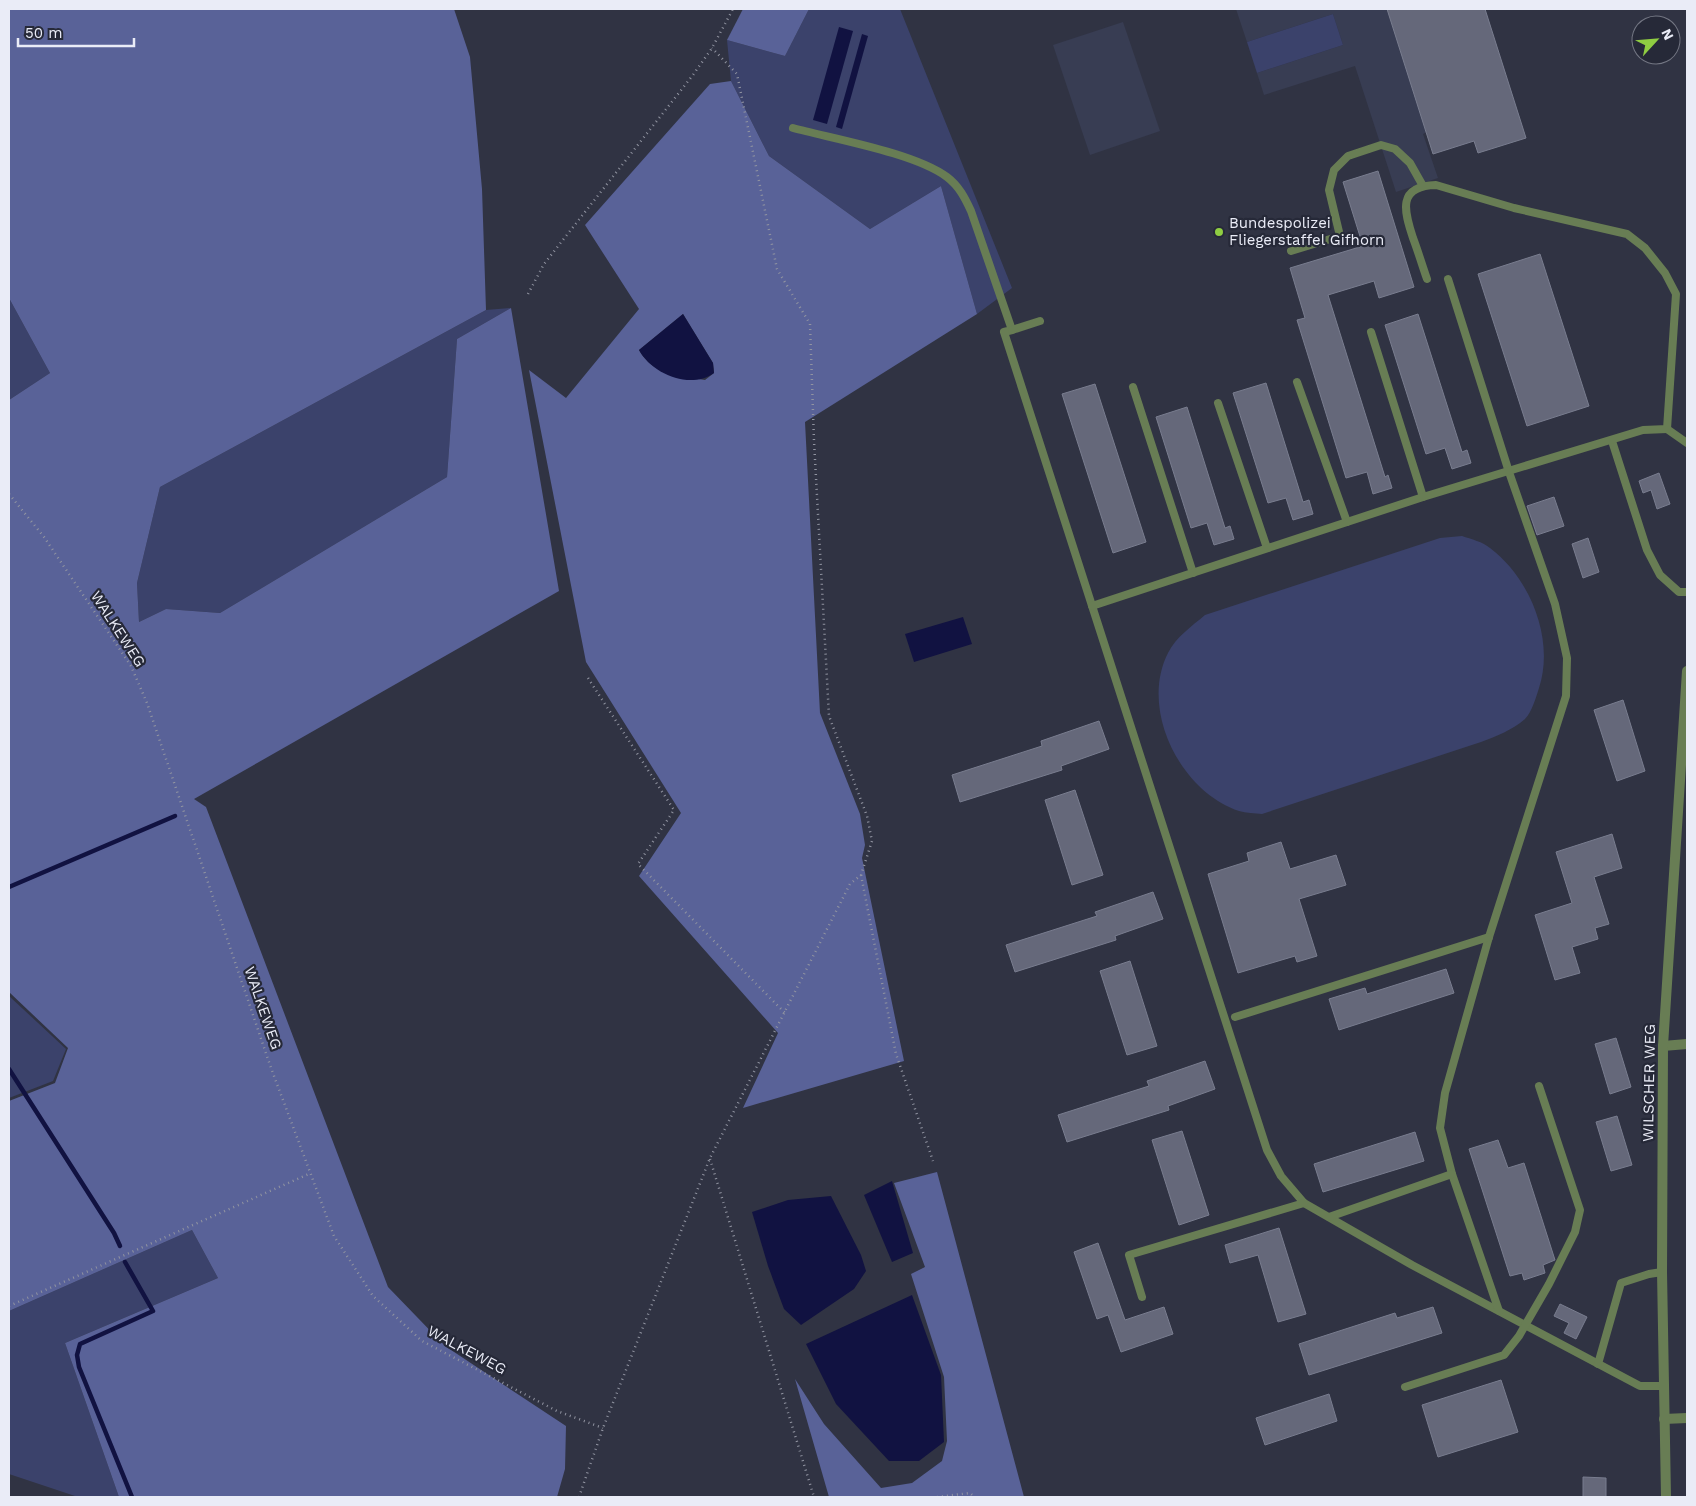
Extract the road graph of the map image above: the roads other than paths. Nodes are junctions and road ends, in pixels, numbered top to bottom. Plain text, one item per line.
1 (793, 128) dead end
2 (1423, 186) junction
3 (1291, 250) dead end
4 (1427, 279) dead end
5 (1448, 279) dead end
6 (1040, 320) dead end
7 (1012, 330) junction
8 (1371, 332) dead end
9 (1297, 382) dead end
10 (1133, 388) dead end
11 (1218, 403) dead end
12 (1667, 428) junction
13 (1612, 441) junction
14 (1687, 443) edge
15 (1509, 472) junction
16 (1423, 498) junction
17 (1346, 522) junction
18 (1267, 548) junction
19 (1192, 573) junction
20 (1687, 592) edge
21 (1092, 606) junction
22 (1687, 671) edge
23 (1490, 937) junction
24 (1235, 1017) dead end
25 (1687, 1044) edge
26 (1663, 1046) junction
27 (1539, 1086) dead end
28 (1452, 1174) junction
29 (1304, 1203) junction
30 (1329, 1217) junction
31 (1662, 1272) junction
32 (1142, 1297) dead end
33 (1499, 1311) junction
34 (1525, 1326) junction
35 (1598, 1364) junction
36 (1663, 1386) junction
37 (1405, 1387) dead end
38 (1687, 1418) edge
39 (1664, 1419) junction
40 (1666, 1497) edge

1 - 7 lane
2 - 3 lane
2 - 4 lane
2 - 12 lane
5 - 15 lane
6 - 7 lane
7 - 21 lane
8 - 16 lane
9 - 17 lane
10 - 19 lane
11 - 18 lane
12 - 13 lane
12 - 14 lane
13 - 15 lane
13 - 20 lane
15 - 16 lane
15 - 23 lane
16 - 17 lane
17 - 18 lane
18 - 19 lane
19 - 21 lane
21 - 29 lane
22 - 26 street, WILSCHER WEG
23 - 24 lane
23 - 28 lane
25 - 26 street
26 - 31 street, WILSCHER WEG
27 - 34 lane
28 - 30 lane
28 - 33 lane
29 - 30 lane
29 - 32 lane
30 - 33 lane
31 - 35 lane
31 - 36 street, WILSCHER WEG
33 - 34 lane
34 - 35 lane
34 - 37 lane
35 - 36 lane
36 - 39 street, WILSCHER WEG
38 - 39 street
39 - 40 street, WILSCHER WEG

